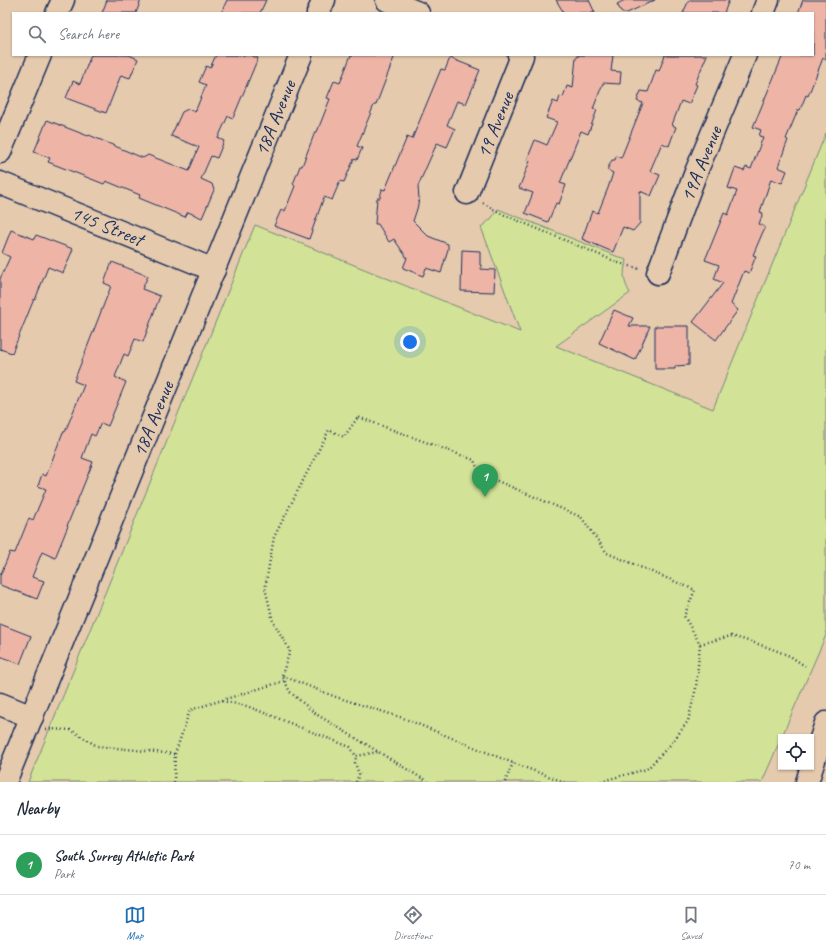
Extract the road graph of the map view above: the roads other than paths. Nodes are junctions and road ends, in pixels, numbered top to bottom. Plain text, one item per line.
1 (63, 0) edge
2 (324, 0) edge
3 (387, 0) edge
4 (768, 0) edge
5 (57, 12) edge
6 (318, 12) edge
7 (416, 12) edge
8 (763, 12) edge
9 (40, 56) edge
10 (301, 56) edge
11 (521, 56) edge
12 (745, 56) edge
13 (0, 152) edge
14 (0, 183) edge
15 (467, 193) road end
16 (214, 270) junction
17 (658, 274) road end
18 (0, 704) edge
19 (826, 705) edge
20 (32, 717) junction
21 (826, 723) edge
22 (809, 734) edge
23 (796, 770) edge
24 (5, 782) edge
25 (791, 782) edge
26 (807, 782) edge

1 - 5 street
2 - 6 street
3 - 7 street
4 - 8 street
9 - 13 street
10 - 16 street, 18A Avenue
11 - 15 street, 19 Avenue
12 - 17 street, 19A Avenue
14 - 16 street, 145 Street
16 - 20 street, 18A Avenue
18 - 20 street
19 - 22 street
20 - 24 street, 18A Avenue
21 - 26 street
23 - 25 street

